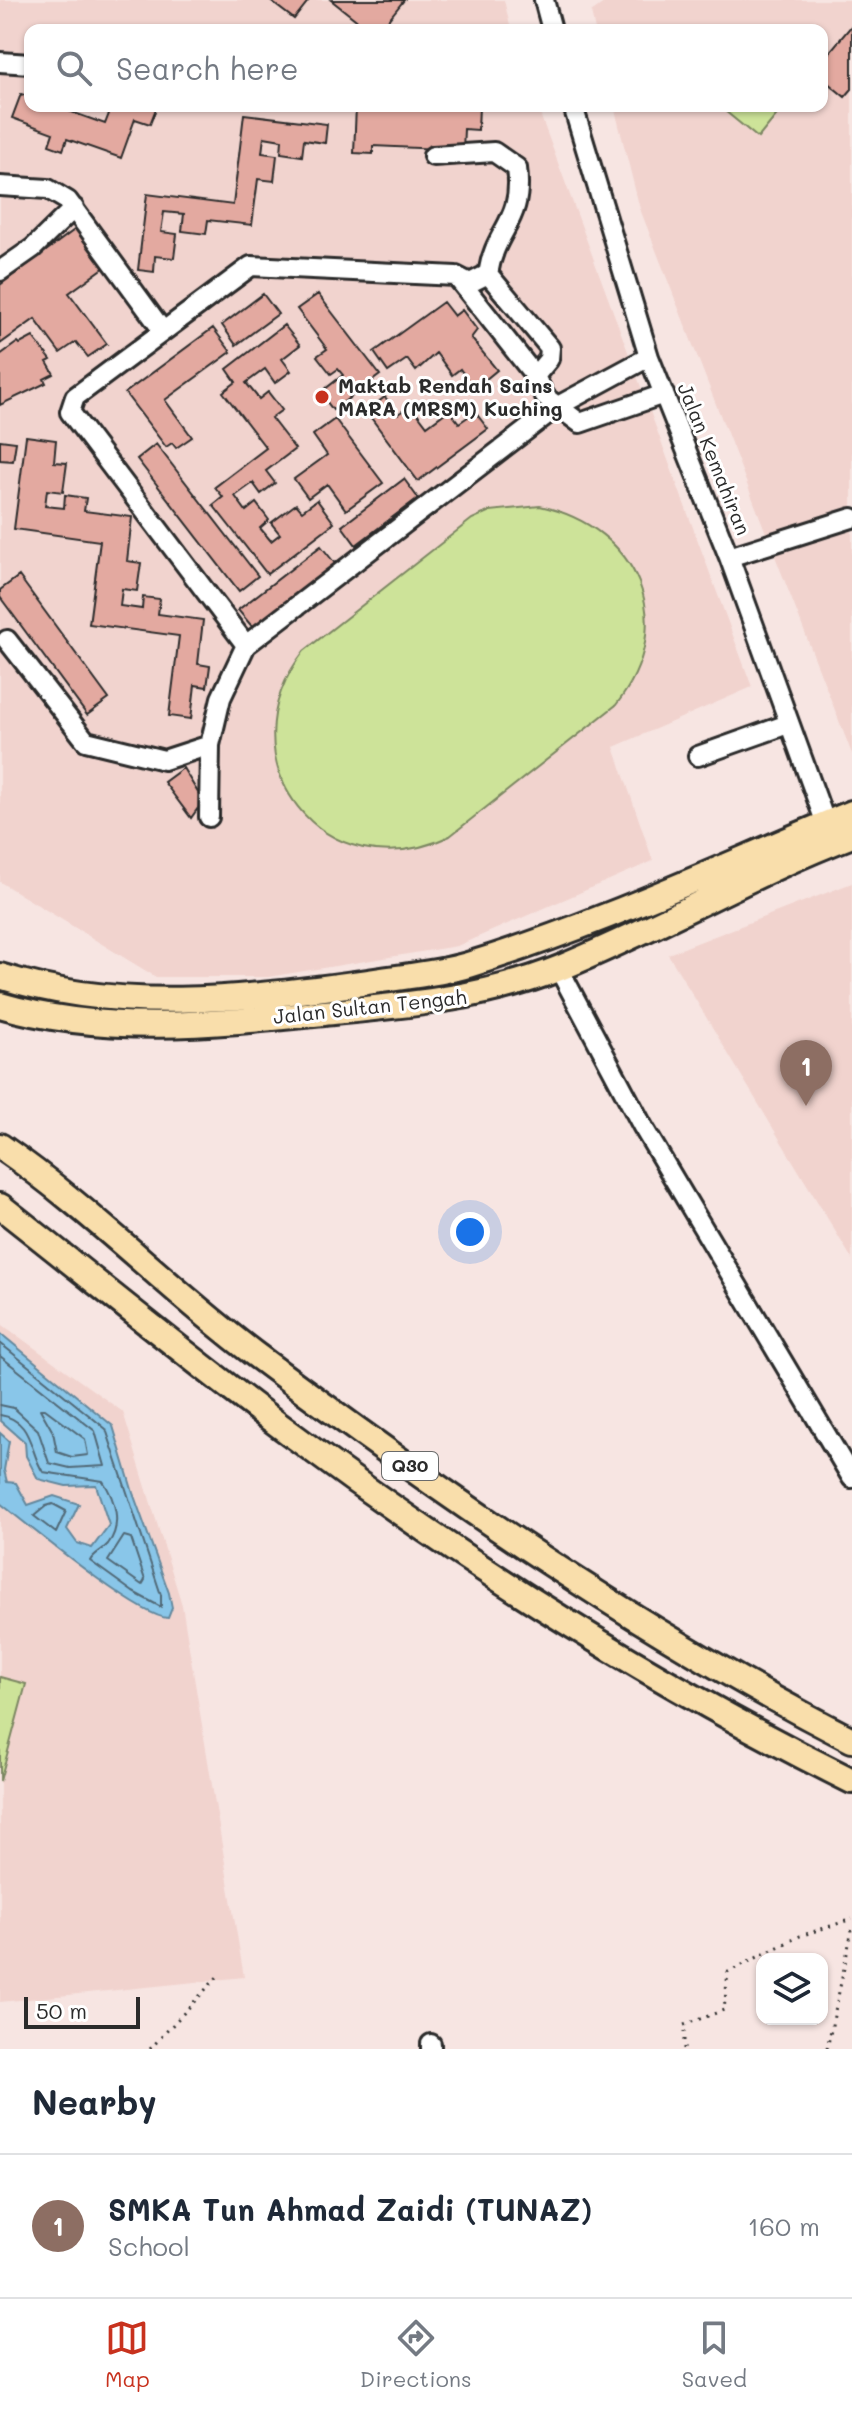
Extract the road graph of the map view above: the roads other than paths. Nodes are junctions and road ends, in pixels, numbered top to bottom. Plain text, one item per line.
1 (544, 0) edge
2 (550, 24) edge
3 (0, 62) edge
4 (24, 64) edge
5 (575, 112) edge
6 (433, 156) dead end
7 (0, 186) edge
8 (74, 208) junction
9 (0, 271) edge
10 (488, 274) junction
11 (456, 276) junction
12 (163, 331) junction
13 (649, 357) junction
14 (535, 376) junction
15 (664, 394) junction
16 (558, 406) junction
17 (852, 518) edge
18 (729, 557) junction
19 (7, 640) dead end
20 (246, 645) junction
21 (788, 724) junction
22 (210, 745) junction
23 (698, 756) dead end
24 (852, 813) edge
25 (209, 817) dead end
26 (826, 824) junction
27 (852, 835) edge
28 (559, 969) junction
29 (0, 976) edge
30 (0, 1005) edge
31 (0, 1146) edge
32 (0, 1206) edge
33 (852, 1478) edge
34 (852, 1740) edge
35 (852, 1781) edge

1 - 2 street
3 - 4 street
5 - 13 street, Jalan Kemahiran
6 - 10 street
7 - 8 street
8 - 9 street
8 - 12 street
10 - 11 street
10 - 14 street
11 - 12 street
11 - 14 street
12 - 20 street
13 - 15 street, Jalan Kemahiran
13 - 16 street
14 - 16 street
15 - 16 street
15 - 18 street, Jalan Kemahiran
16 - 20 street
17 - 18 street
18 - 21 street, Jalan Kemahiran
19 - 22 street
20 - 22 street
21 - 23 street
21 - 26 street, Jalan Kemahiran
22 - 25 street
24 - 26 main road, Jalan Sultan Tengah
26 - 29 main road, Jalan Sultan Tengah
27 - 28 main road, Jalan Sultan Tengah
28 - 30 main road, Jalan Sultan Tengah
28 - 33 street
31 - 34 main road, Q30
32 - 35 main road, Q30

